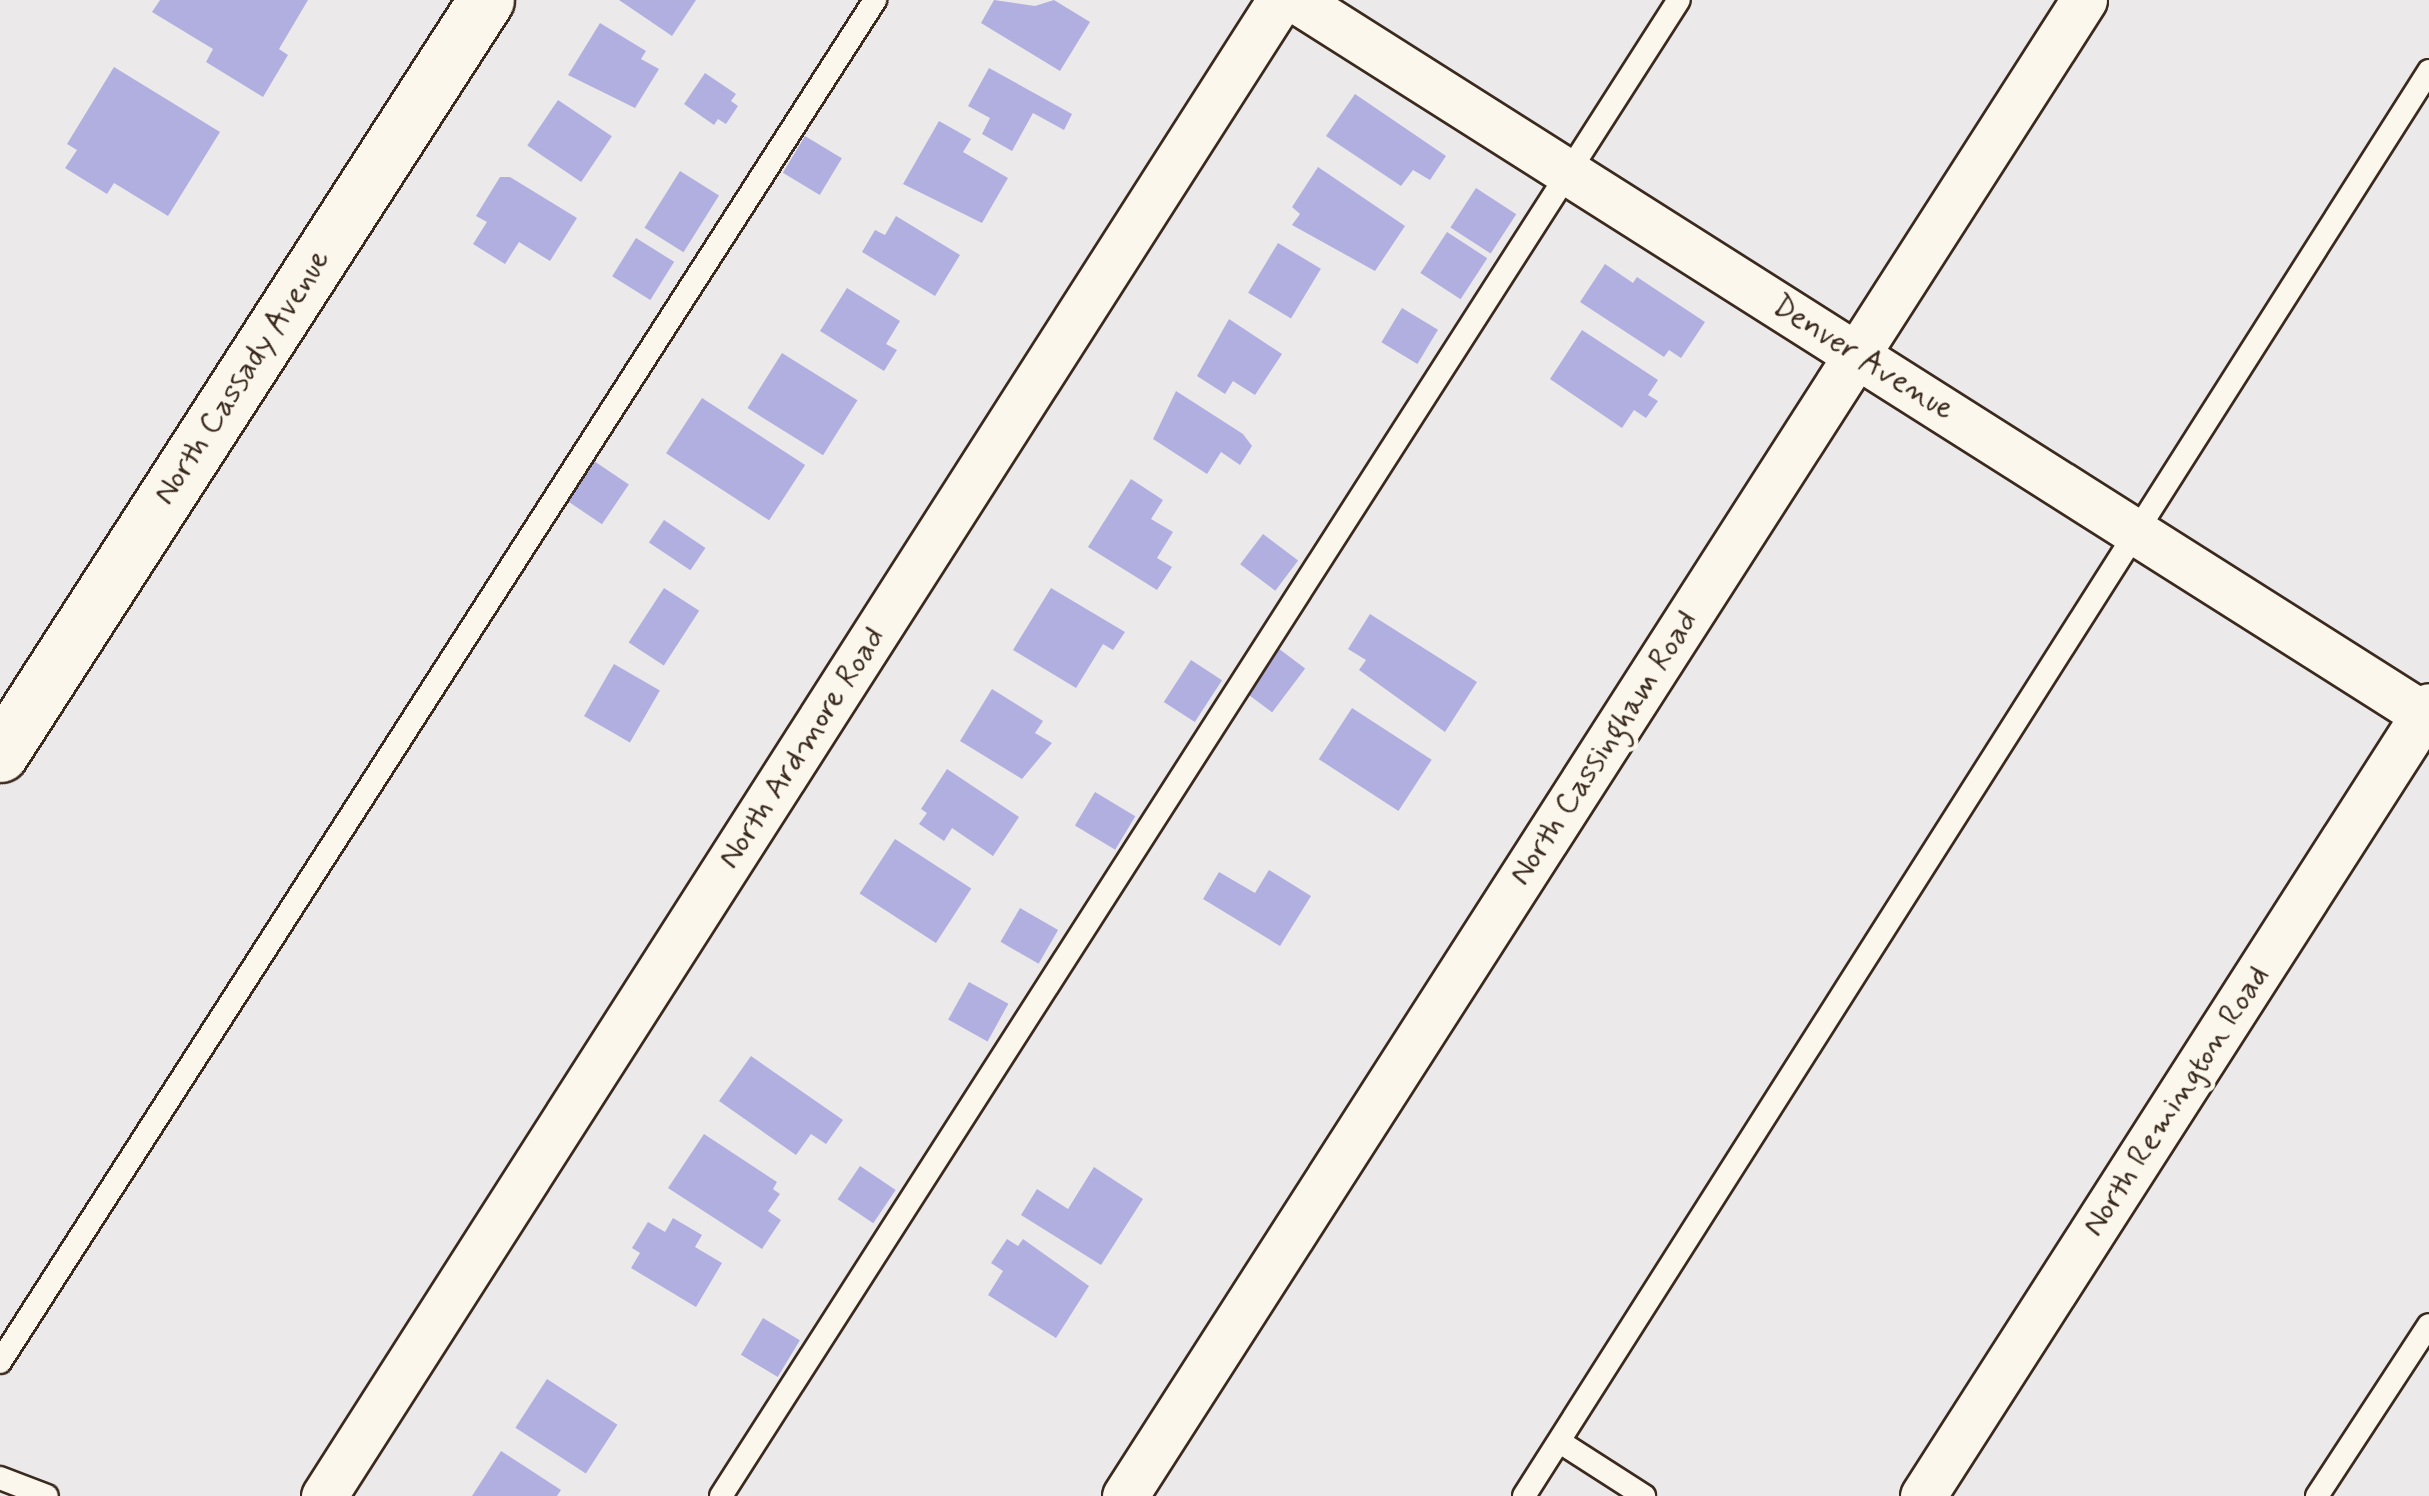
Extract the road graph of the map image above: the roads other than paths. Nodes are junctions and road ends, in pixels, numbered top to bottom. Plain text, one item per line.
1 (486, 0) edge
2 (876, 0) edge
3 (1280, 0) edge
4 (1296, 0) edge
5 (1679, 0) edge
6 (2084, 0) edge
7 (2429, 71) edge
8 (1569, 172) junction
9 (1857, 354) junction
10 (2133, 530) junction
11 (2427, 713) edge
12 (0, 754) edge
13 (2429, 1325) edge
14 (0, 1362) edge
15 (1560, 1442) junction
16 (0, 1478) edge
17 (47, 1496) edge
18 (324, 1496) edge
19 (720, 1496) edge
20 (1125, 1496) edge
21 (1524, 1496) edge
22 (1644, 1496) edge
23 (1923, 1496) edge
24 (2317, 1496) edge

1 - 12 street, North Cassady Avenue
2 - 14 lane
3 - 18 street, North Ardmore Road
4 - 8 street, Denver Avenue
5 - 8 lane
6 - 9 street, North Cassingham Road
7 - 10 lane
8 - 9 street, Denver Avenue
8 - 19 lane
9 - 10 street, Denver Avenue
9 - 20 street, North Cassingham Road
10 - 11 street, Denver Avenue
10 - 15 lane
11 - 23 street, North Remington Road
13 - 24 lane
15 - 21 lane
15 - 22 lane
16 - 17 lane

